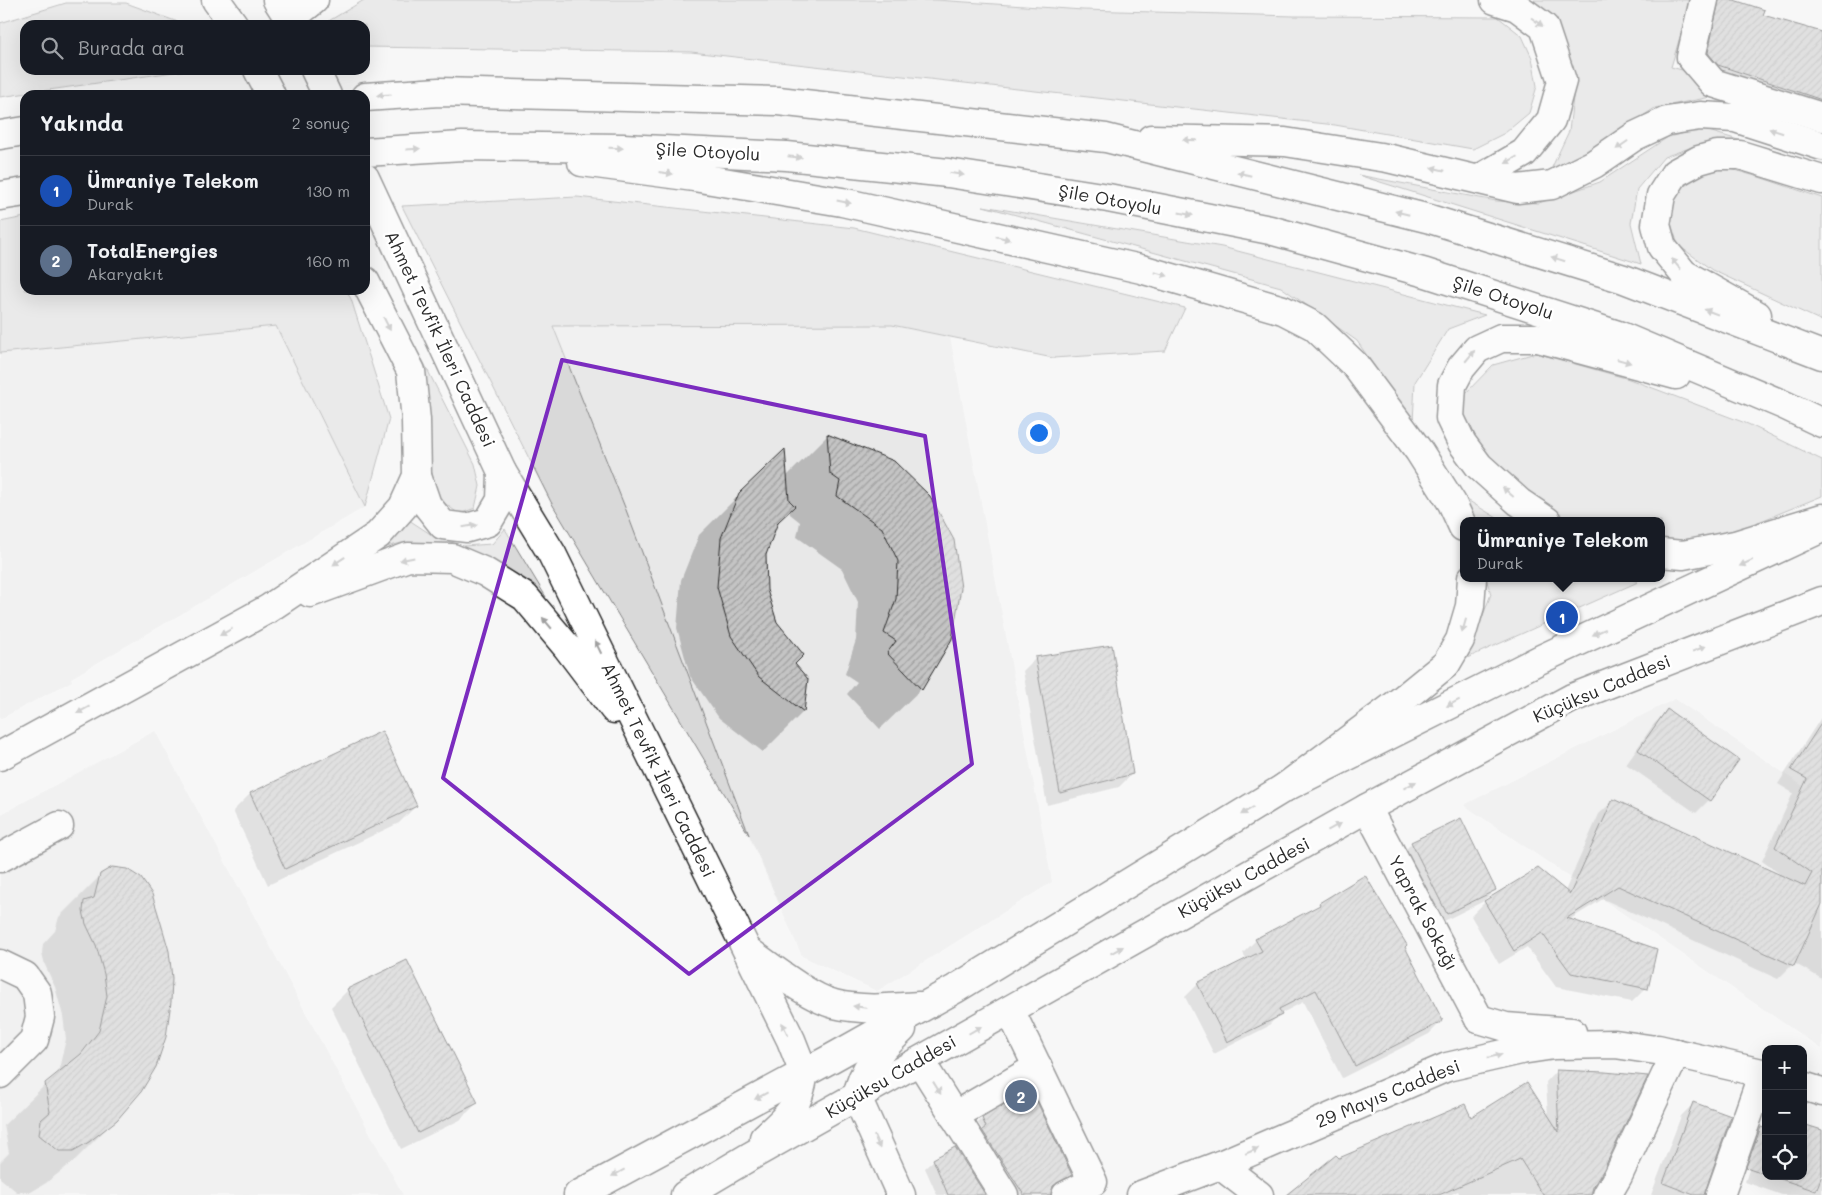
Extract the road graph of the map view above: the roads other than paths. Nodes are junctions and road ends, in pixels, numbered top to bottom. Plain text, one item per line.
1 (216, 0) edge
2 (271, 0) edge
3 (314, 0) edge
4 (1495, 0) edge
5 (1704, 0) edge
6 (287, 15) edge
7 (230, 20) edge
8 (261, 75) edge
9 (317, 75) edge
10 (268, 90) edge
11 (324, 90) edge
12 (370, 97) edge
13 (1822, 117) edge
14 (20, 132) edge
15 (0, 135) edge
16 (1106, 138) junction
17 (462, 146) junction
18 (1822, 146) edge
19 (370, 152) edge
20 (1479, 179) junction
21 (1822, 180) edge
22 (370, 189) edge
23 (20, 193) edge
24 (0, 196) edge
25 (370, 291) edge
26 (1822, 353) edge
27 (1784, 405) junction
28 (1822, 424) edge
29 (502, 472) junction
30 (416, 476) junction
31 (1541, 517) edge
32 (1822, 518) edge
33 (1460, 520) edge
34 (1822, 528) edge
35 (1665, 553) edge
36 (1472, 582) edge
37 (1822, 601) edge
38 (1809, 608) edge
39 (268, 609) junction
40 (0, 756) edge
41 (652, 758) junction
42 (1284, 788) junction
43 (1367, 808) junction
44 (59, 826) dead end
45 (0, 858) edge
46 (746, 949) junction
47 (0, 964) edge
48 (926, 1006) junction
49 (1010, 1010) junction
50 (1479, 1019) junction
51 (1676, 1053) junction
52 (920, 1061) junction
53 (1038, 1067) junction
54 (1447, 1067) junction
55 (0, 1074) edge
56 (804, 1074) junction
57 (1762, 1074) edge
58 (1762, 1080) edge
59 (1807, 1087) edge
60 (1822, 1092) edge
61 (857, 1097) junction
62 (954, 1116) junction
63 (749, 1157) junction
64 (1220, 1165) junction
65 (696, 1192) edge
66 (578, 1195) edge
67 (900, 1195) edge
68 (1004, 1195) edge
69 (1066, 1195) edge
70 (1141, 1195) edge
71 (1259, 1195) edge
72 (1607, 1195) edge
73 (1720, 1195) edge

1 - 7 main road
2 - 6 main road
3 - 6 main road
4 -> 20 main road
5 - 13 main road
8 - 10 main road
9 - 11 main road
16 -> 12 main road
14 - 15 main road
20 -> 16 main road
26 -> 16 main road
19 -> 17 main road, Şile Otoyolu
17 -> 27 main road, Şile Otoyolu
17 -> 33 main road
18 -> 20 main road
26 -> 21 main road
22 - 29 main road, Ahmet Tevfik İleri Caddesi
23 - 24 main road
25 -> 30 main road, Ahmet Tevfik İleri Caddesi
27 - 28 main road, Şile Otoyolu
31 -> 27 main road
30 -> 29 main road, Ahmet Tevfik İleri Caddesi
41 -> 29 main road, Ahmet Tevfik İleri Caddesi
30 -> 39 main road
32 - 35 main road
34 -> 42 main road
36 -> 42 main road
37 - 38 main road, Küçüksu Caddesi
43 -> 38 main road, Küçüksu Caddesi
39 -> 40 main road
41 -> 39 main road
41 - 46 main road, Ahmet Tevfik İleri Caddesi
42 -> 48 main road
49 -> 43 main road, Küçüksu Caddesi
43 - 50 main road, Yaprak Sokağı
44 - 45 main road
48 -> 46 main road
56 -> 46 main road, Ahmet Tevfik İleri Caddesi
47 - 55 main road
48 - 56 main road
48 - 61 main road
52 -> 49 main road, Küçüksu Caddesi
49 - 53 main road
50 - 51 main road, 29 Mayıs Caddesi
50 - 54 main road
54 -> 51 main road, 29 Mayıs Caddesi
51 - 57 main road, 29 Mayıs Caddesi
51 - 72 main road
52 - 61 main road, Küçüksu Caddesi
52 -> 62 main road
53 - 62 main road
53 - 69 main road
64 -> 54 main road, 29 Mayıs Caddesi
56 - 63 main road
56 -> 66 main road
58 - 73 main road
59 - 60 main road
61 - 63 main road, Küçüksu Caddesi
61 -> 67 main road
62 - 68 main road
63 - 65 main road, Küçüksu Caddesi
64 - 70 main road, 29 Mayıs Caddesi
64 - 71 main road

